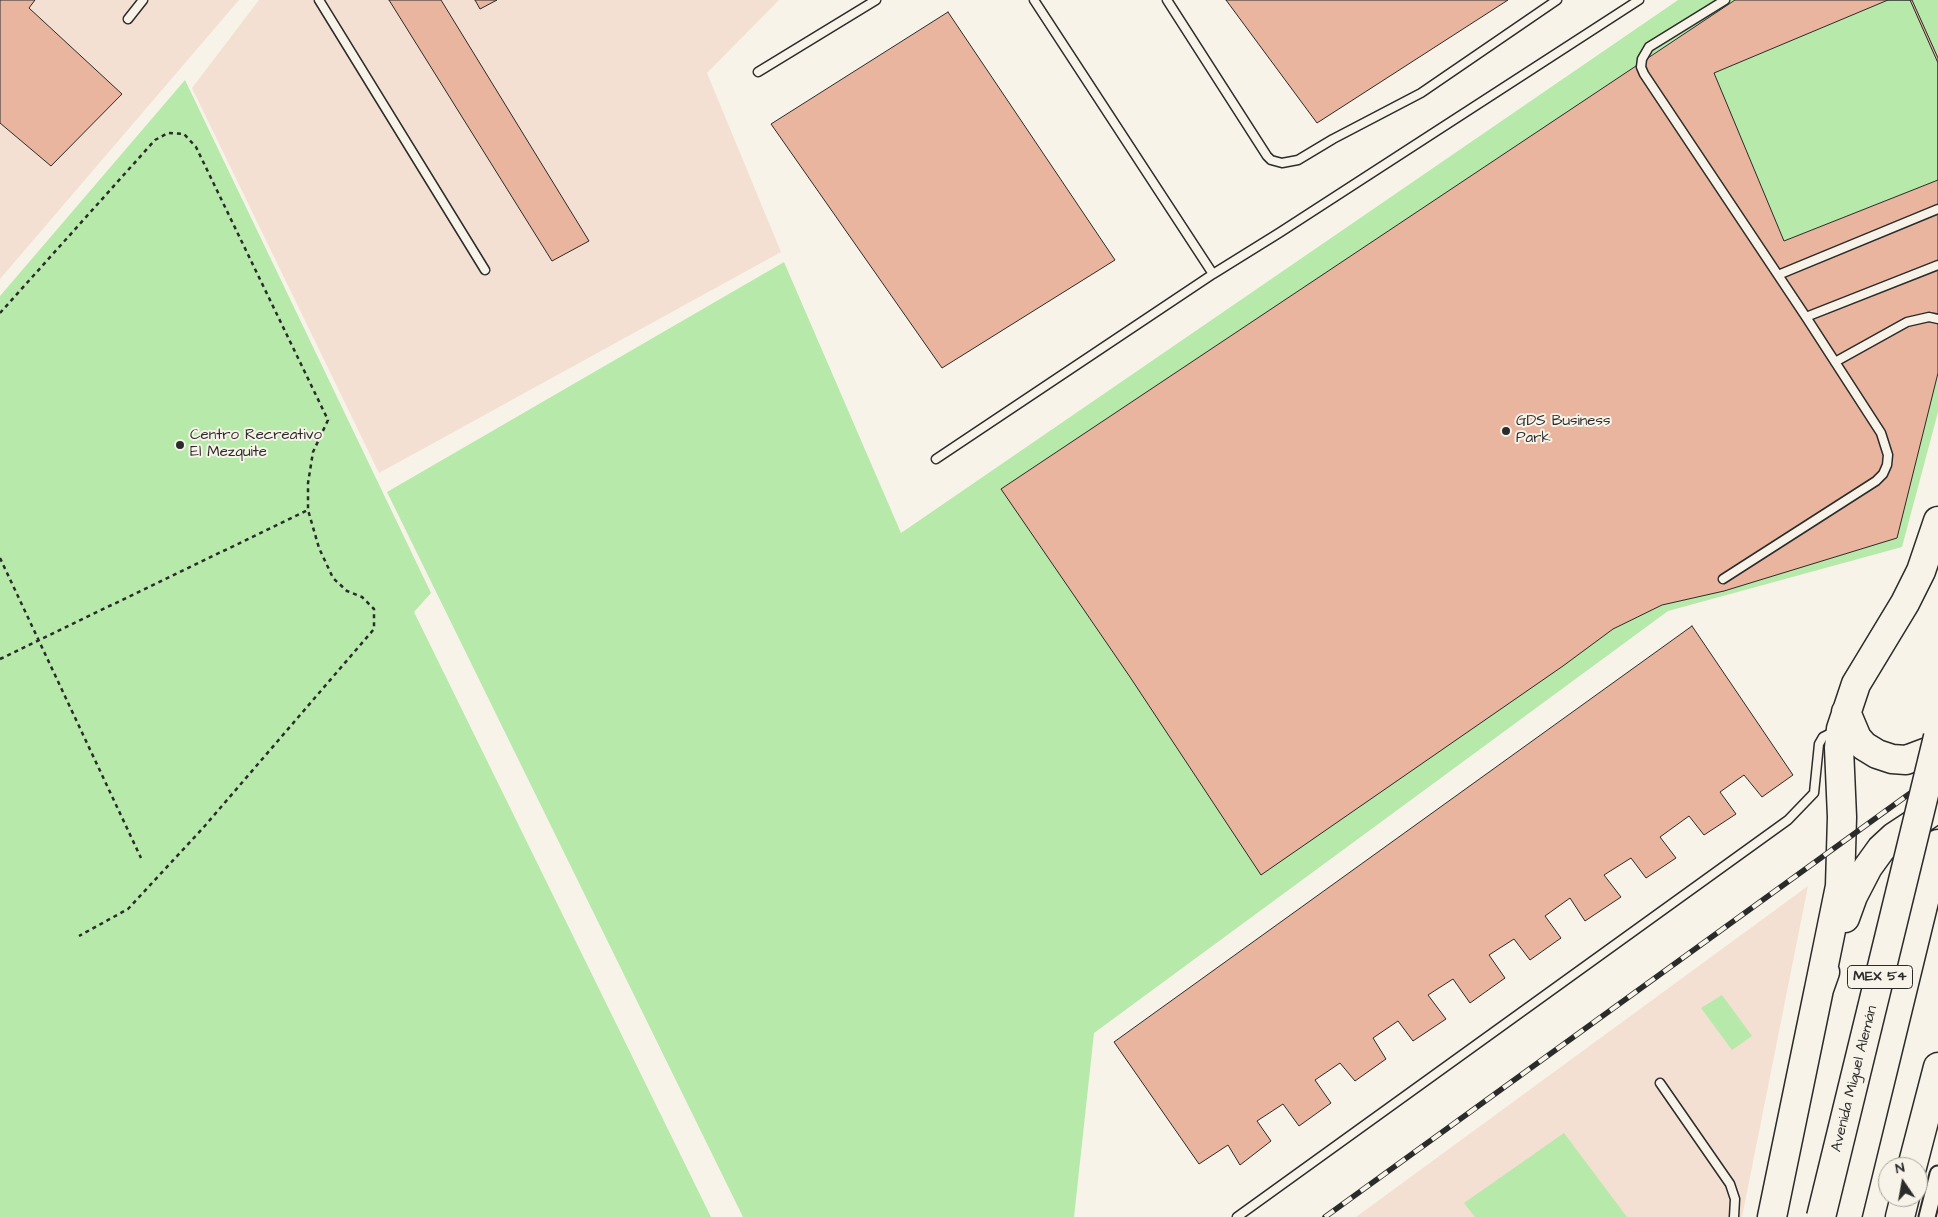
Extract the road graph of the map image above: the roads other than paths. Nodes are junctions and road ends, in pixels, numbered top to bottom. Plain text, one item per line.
1 (143, 0) edge
2 (320, 0) edge
3 (876, 0) edge
4 (1034, 0) edge
5 (1167, 0) edge
6 (1557, 0) edge
7 (1639, 0) edge
8 (1724, 0) edge
9 (128, 19) dead end
10 (758, 72) dead end
11 (1938, 209) edge
12 (1938, 265) edge
13 (485, 270) dead end
14 (1213, 274) junction
15 (1778, 275) junction
16 (1806, 317) junction
17 (1938, 319) edge
18 (1835, 362) junction
19 (936, 460) dead end
20 (1938, 521) edge
21 (1723, 579) dead end
22 (1846, 723) junction
23 (1938, 737) edge
24 (1938, 748) edge
25 (1938, 808) edge
26 (1938, 844) edge
27 (1819, 989) junction
28 (1938, 1067) edge
29 (1660, 1083) dead end
30 (1915, 1157) edge
31 (1938, 1174) edge
32 (1237, 1217) edge
33 (1734, 1217) edge
34 (1772, 1217) edge
35 (1821, 1217) edge
36 (1847, 1217) edge
37 (1927, 1217) edge

1 - 9 lane
2 - 13 lane
3 - 10 lane
4 - 14 lane
5 - 6 lane
7 - 14 lane
8 - 15 lane
11 - 15 lane
12 - 16 lane
14 - 19 lane
15 - 16 lane
16 - 18 lane
17 - 18 lane
18 - 21 lane
20 - 22 highway
22 - 24 highway
22 - 27 highway
22 - 32 lane
23 - 35 highway, Avenida Miguel Alemán / MEX 54, bridge
25 - 27 highway
26 - 36 highway, Avenida Miguel Alemán / MEX 54
27 - 34 highway
28 - 30 highway
29 - 33 lane
31 - 37 street

